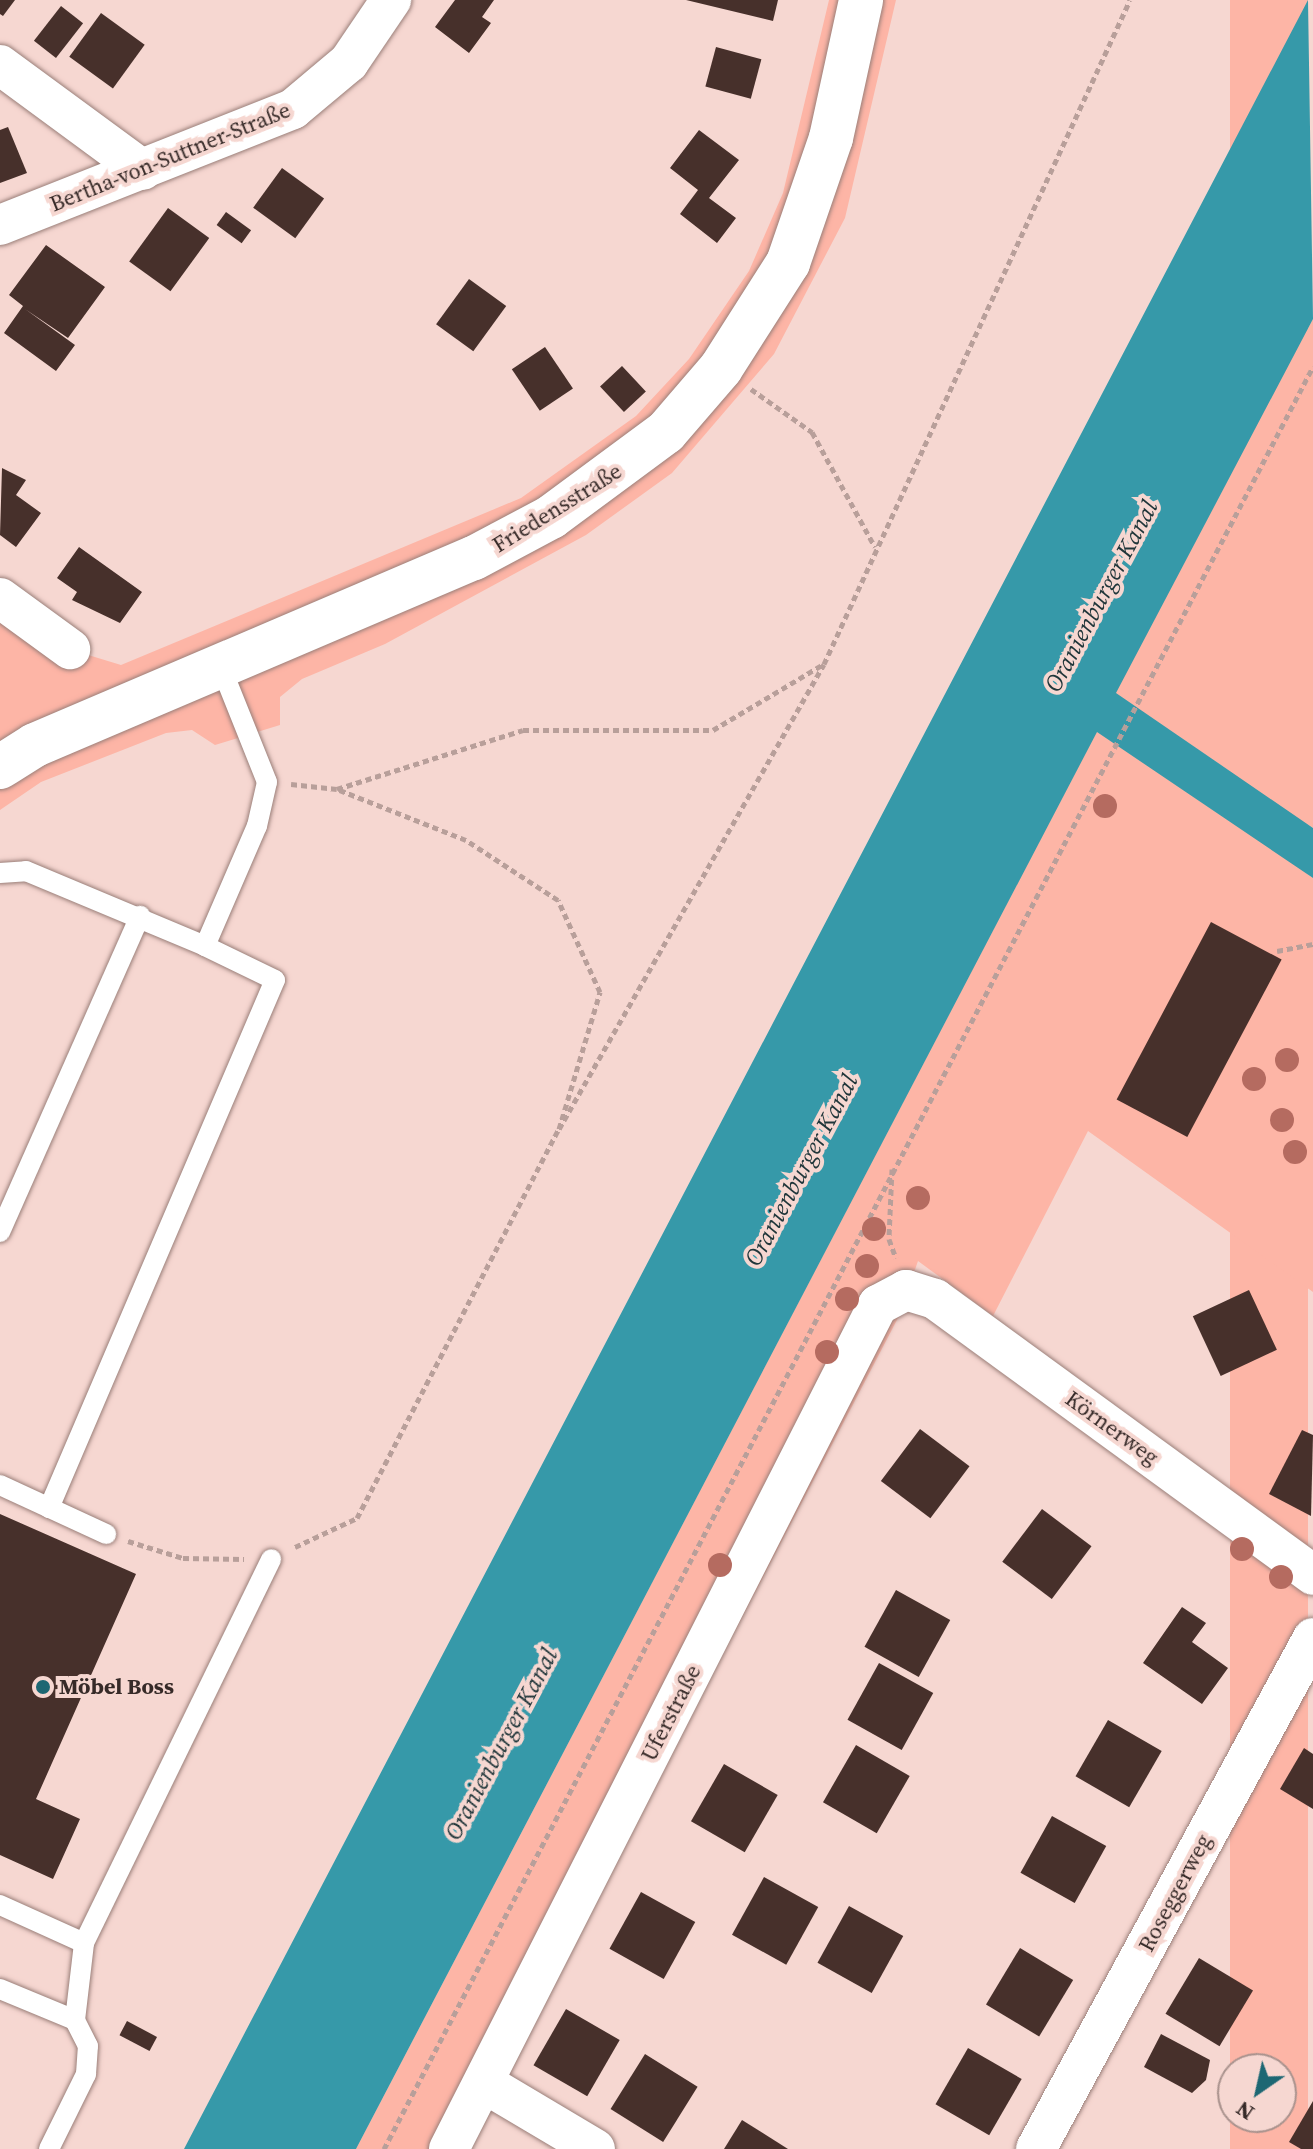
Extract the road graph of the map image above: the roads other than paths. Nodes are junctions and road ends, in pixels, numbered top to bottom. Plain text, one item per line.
1 (391, 0) edge
2 (861, 0) edge
3 (0, 65) edge
4 (143, 170) junction
5 (0, 225) edge
6 (0, 598) edge
7 (70, 649) dead end
8 (221, 667) junction
9 (0, 767) edge
10 (0, 873) edge
11 (140, 916) junction
12 (205, 946) junction
13 (0, 1232) edge
14 (906, 1290) joint
15 (0, 1485) edge
16 (49, 1508) junction
17 (106, 1534) road end
18 (271, 1559) road end
19 (1313, 1575) edge
20 (1313, 1638) edge
21 (0, 1905) edge
22 (84, 1943) junction
23 (0, 1989) edge
24 (75, 2020) junction
25 (484, 2083) junction
26 (49, 2149) edge
27 (449, 2149) edge
28 (595, 2149) edge
29 (1036, 2149) edge

1 - 4 street, Bertha-von-Suttner-Straße
2 - 8 street, Friedensstraße
3 - 4 street
4 - 5 street, Bertha-von-Suttner-Straße
6 - 7 street
8 - 9 street, Friedensstraße
8 - 12 lane
10 - 11 lane
11 - 12 lane
11 - 13 lane
12 - 16 lane
14 - 19 street, Körnerweg
14 - 25 street, Uferstraße
15 - 16 lane
16 - 17 lane
18 - 22 lane
20 - 29 street, Roseggerweg
21 - 22 lane
22 - 24 lane
23 - 24 lane
24 - 26 lane
25 - 27 street, Uferstraße
25 - 28 street

